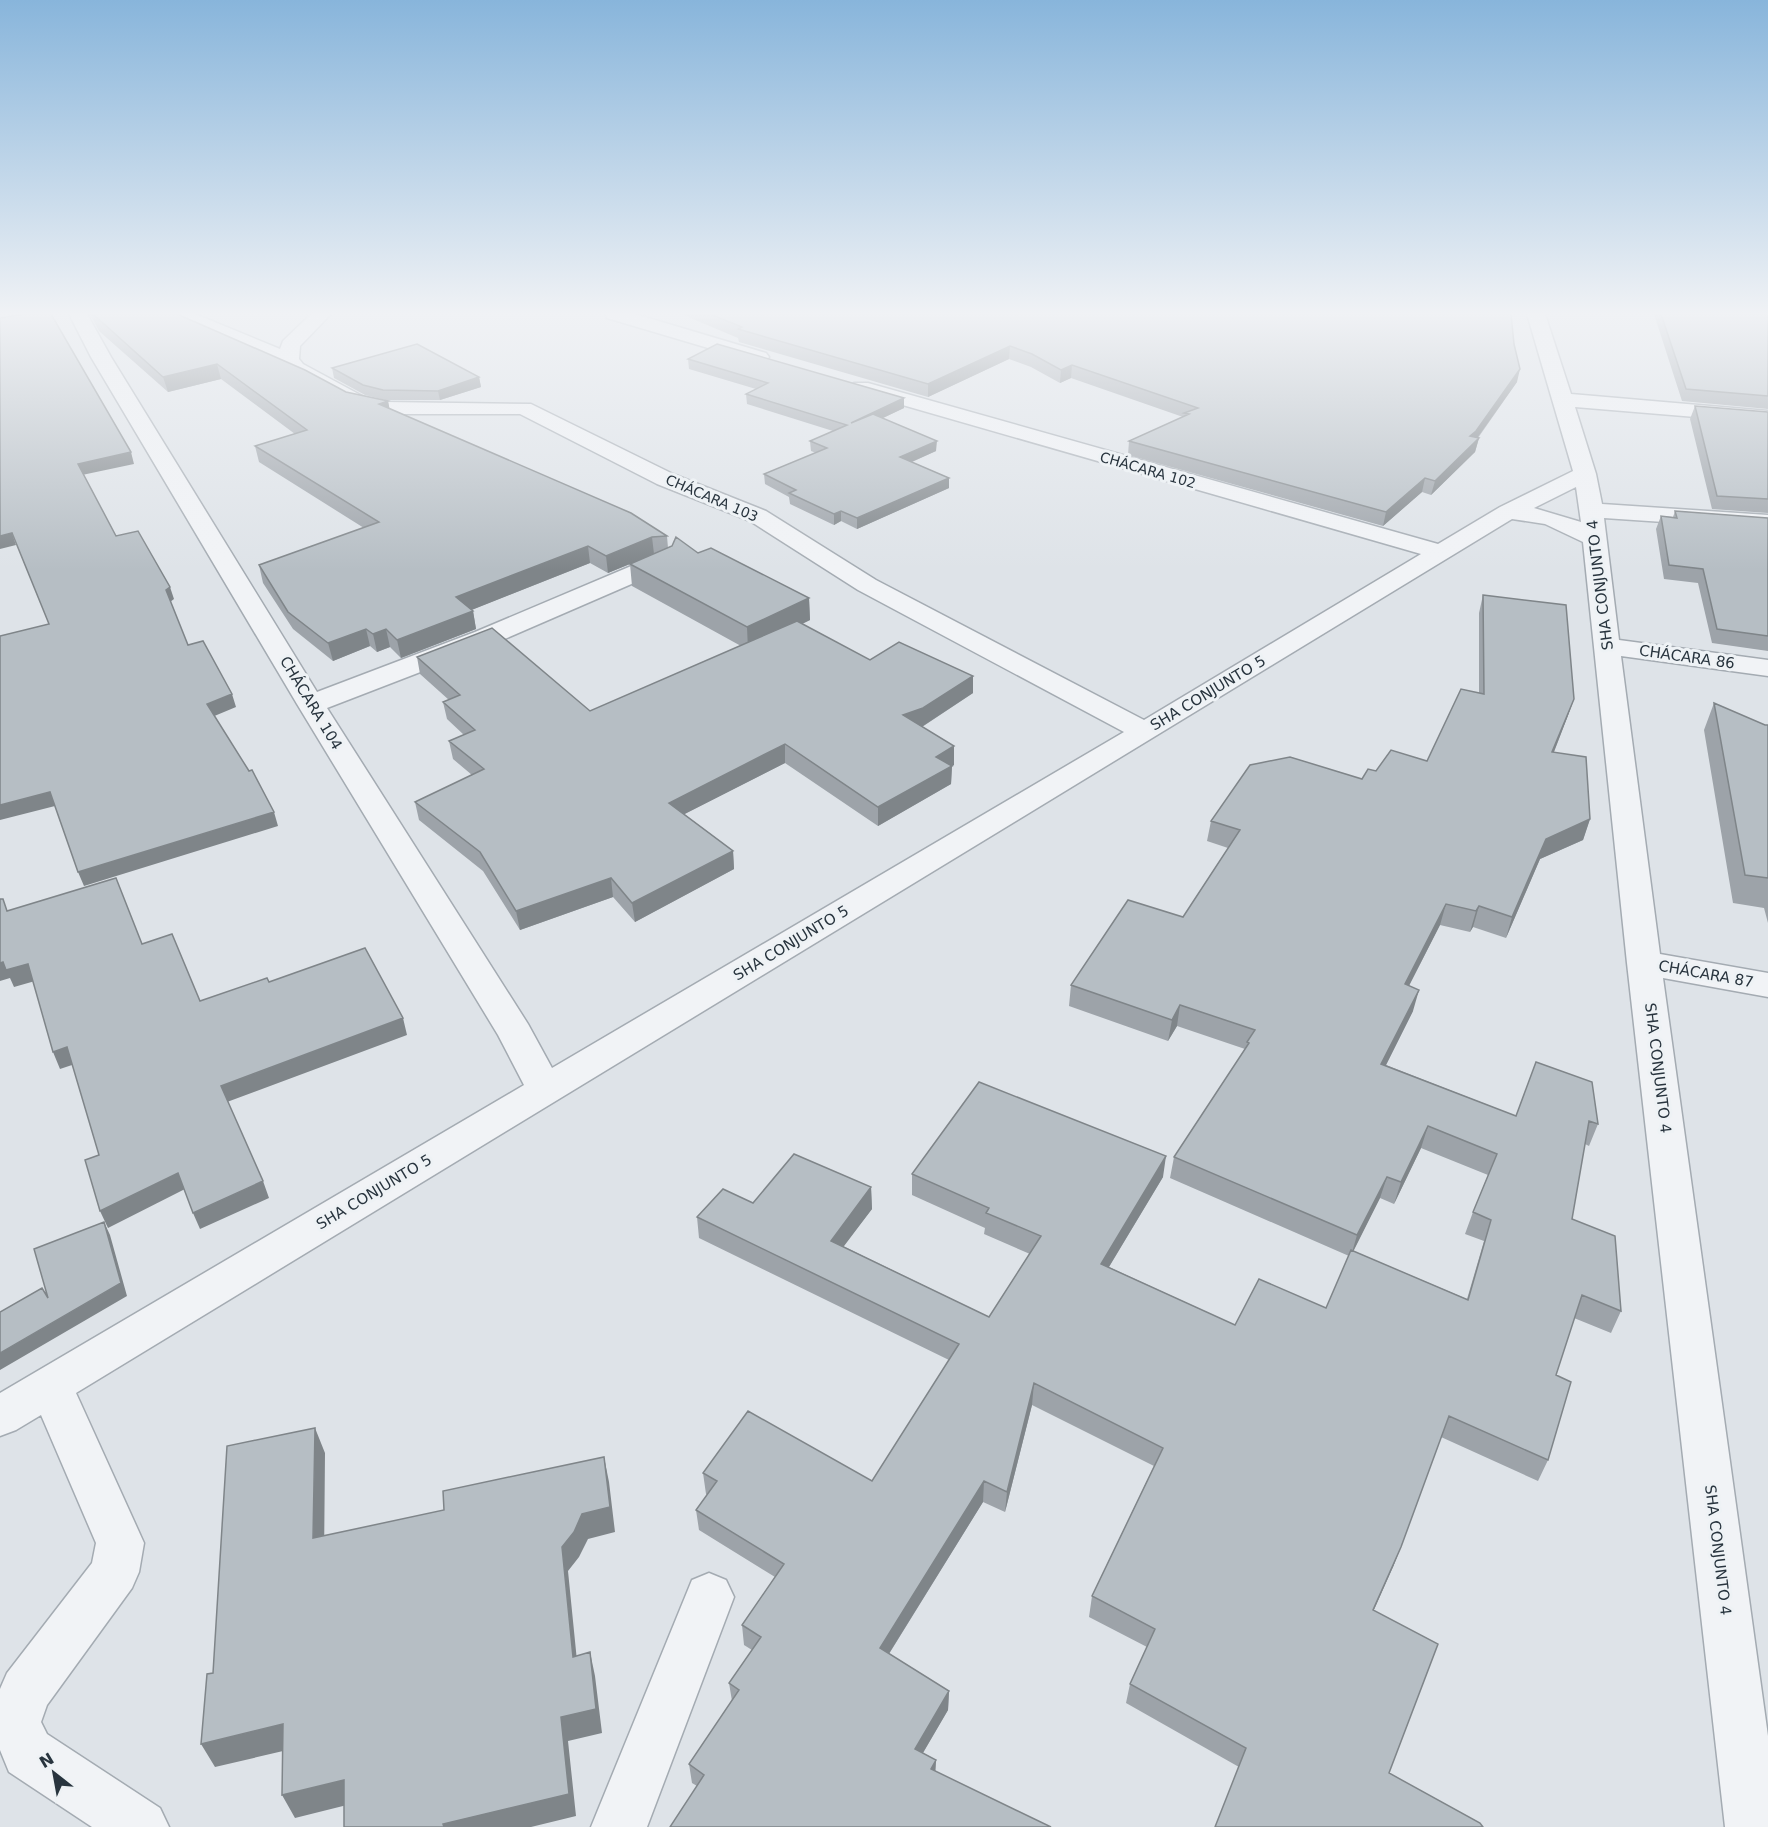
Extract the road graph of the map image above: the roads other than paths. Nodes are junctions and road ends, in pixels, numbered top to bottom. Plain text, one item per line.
1 (127, 399) edge
2 (352, 399) edge
3 (904, 399) edge
4 (1563, 400) joint
5 (1768, 417) edge
6 (1585, 474) junction
7 (1508, 512) junction
8 (1768, 522) edge
9 (1593, 525) junction
10 (1441, 552) junction
11 (663, 561) edge
12 (1607, 646) junction
13 (1768, 668) edge
14 (311, 704) junction
15 (1145, 732) junction
16 (1644, 963) junction
17 (1768, 985) edge
18 (546, 1090) junction
19 (51, 1386) junction
20 (0, 1416) edge
21 (708, 1596) dead end
22 (141, 1827) edge
23 (619, 1827) edge
24 (1753, 1827) edge

1 - 14 street, CHÁCARA 104
2 - 15 street, CHÁCARA 103
3 - 10 street, CHÁCARA 102
4 - 5 street
4 - 6 street, SHA CONJUNTO 4
6 - 7 street, SHA CONJUNTO 5
6 - 9 street, SHA CONJUNTO 4
7 - 9 street
7 - 10 street, SHA CONJUNTO 5
8 - 9 street
9 - 12 street, SHA CONJUNTO 4
10 - 15 street, SHA CONJUNTO 5
11 - 14 street
12 - 13 street, CHÁCARA 86
12 - 16 street, SHA CONJUNTO 4
14 - 18 street, CHÁCARA 104
15 - 18 street, SHA CONJUNTO 5
16 - 17 street, CHÁCARA 87
16 - 24 street, SHA CONJUNTO 4
18 - 19 street, SHA CONJUNTO 5
19 - 20 street, SHA CONJUNTO 5
19 - 22 street
21 - 23 street

